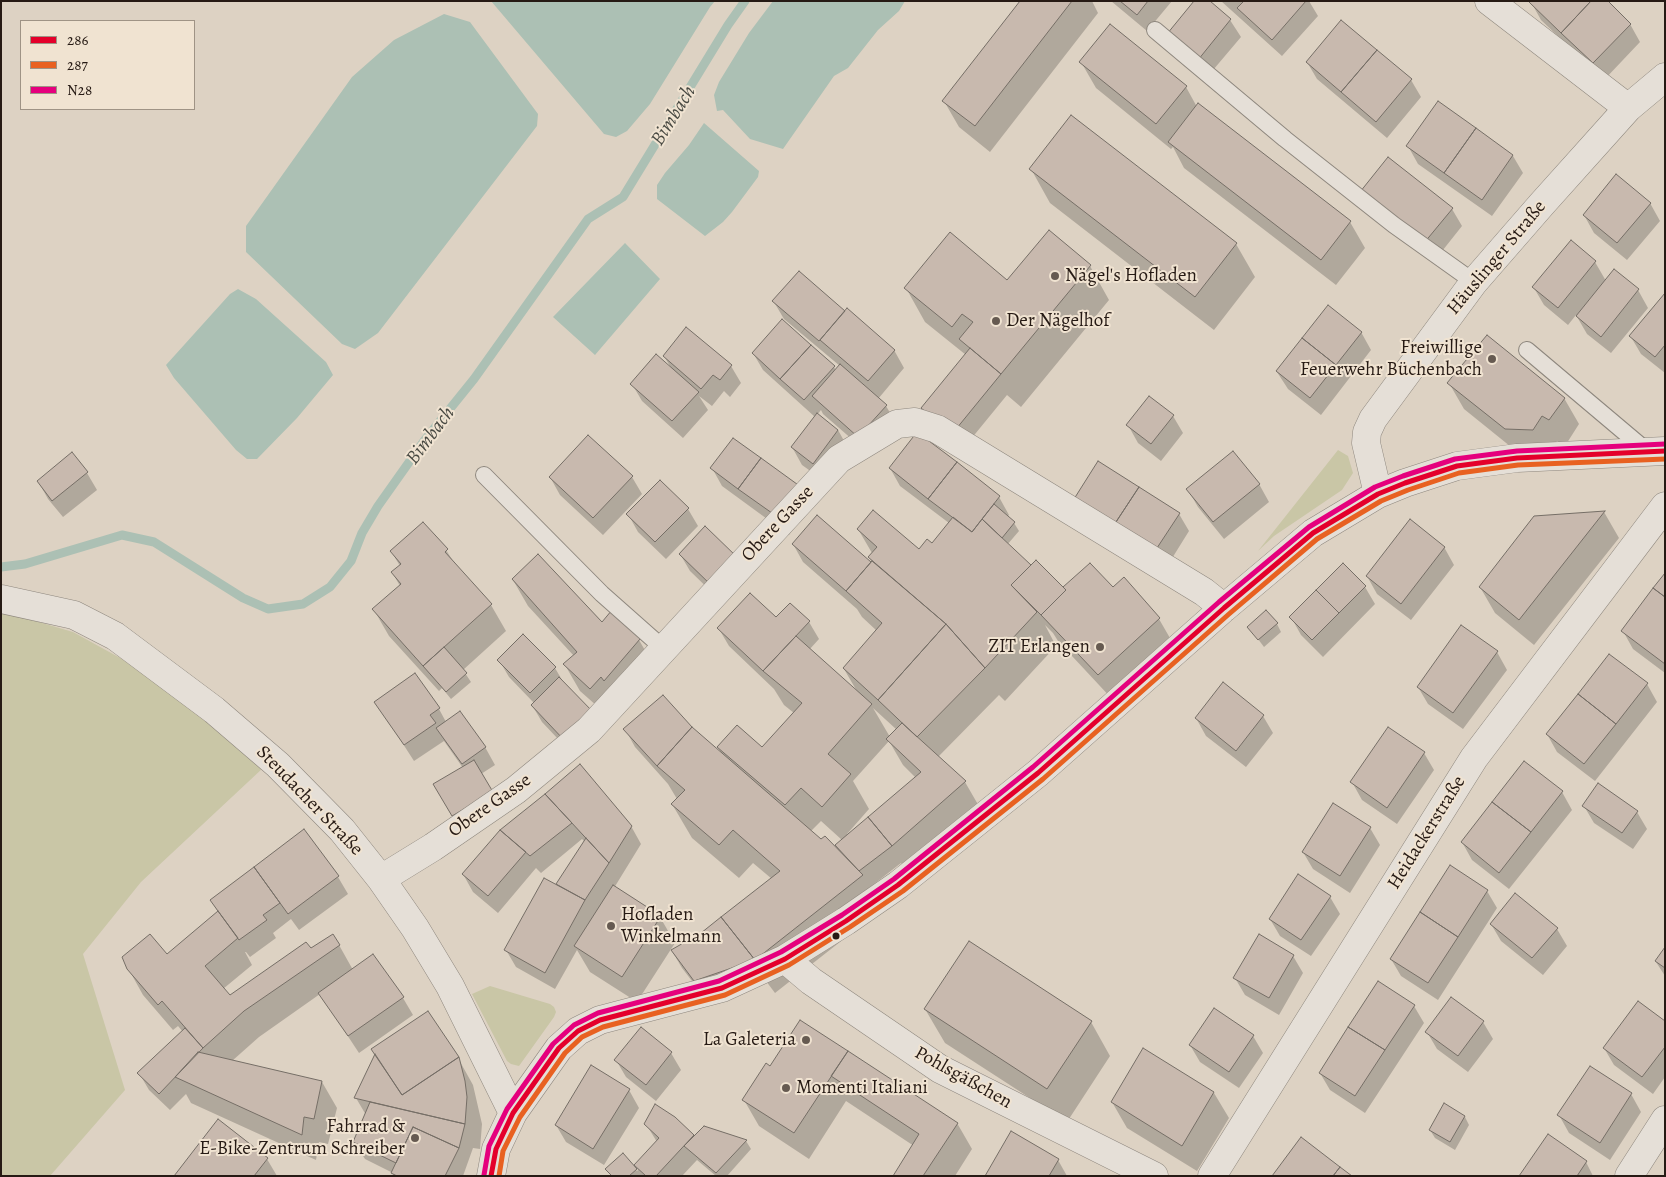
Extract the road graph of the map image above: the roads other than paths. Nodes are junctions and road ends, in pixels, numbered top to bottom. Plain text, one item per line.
1 (1489, 1) edge
2 (1155, 30) dead end
3 (1665, 77) edge
4 (1628, 108) junction
5 (1474, 282) junction
6 (1528, 350) dead end
7 (1657, 452) edge
8 (484, 475) dead end
9 (1378, 494) junction
10 (1665, 506) edge
11 (1, 599) edge
12 (1224, 608) junction
13 (663, 648) junction
14 (381, 879) junction
15 (785, 959) junction
16 (513, 1113) junction
17 (1665, 1120) edge
18 (491, 1176) edge
19 (1154, 1176) edge
20 (1212, 1176) edge
21 (1629, 1176) edge

1 - 4 street
2 - 5 lane
3 - 4 street, Häuslinger Straße
4 - 5 street, Häuslinger Straße
5 - 9 street, Häuslinger Straße
6 - 7 lane
7 - 9 street
8 - 13 lane
9 - 12 street
10 - 20 street, Heidackerstraße
11 - 14 street, Steudacher Straße
12 - 13 street, Obere Gasse
12 - 15 street
13 - 14 street, Obere Gasse
14 - 16 street, Steudacher Straße
15 - 16 street
15 - 19 street, Pohlsgäßchen
16 - 18 street
17 - 21 street

